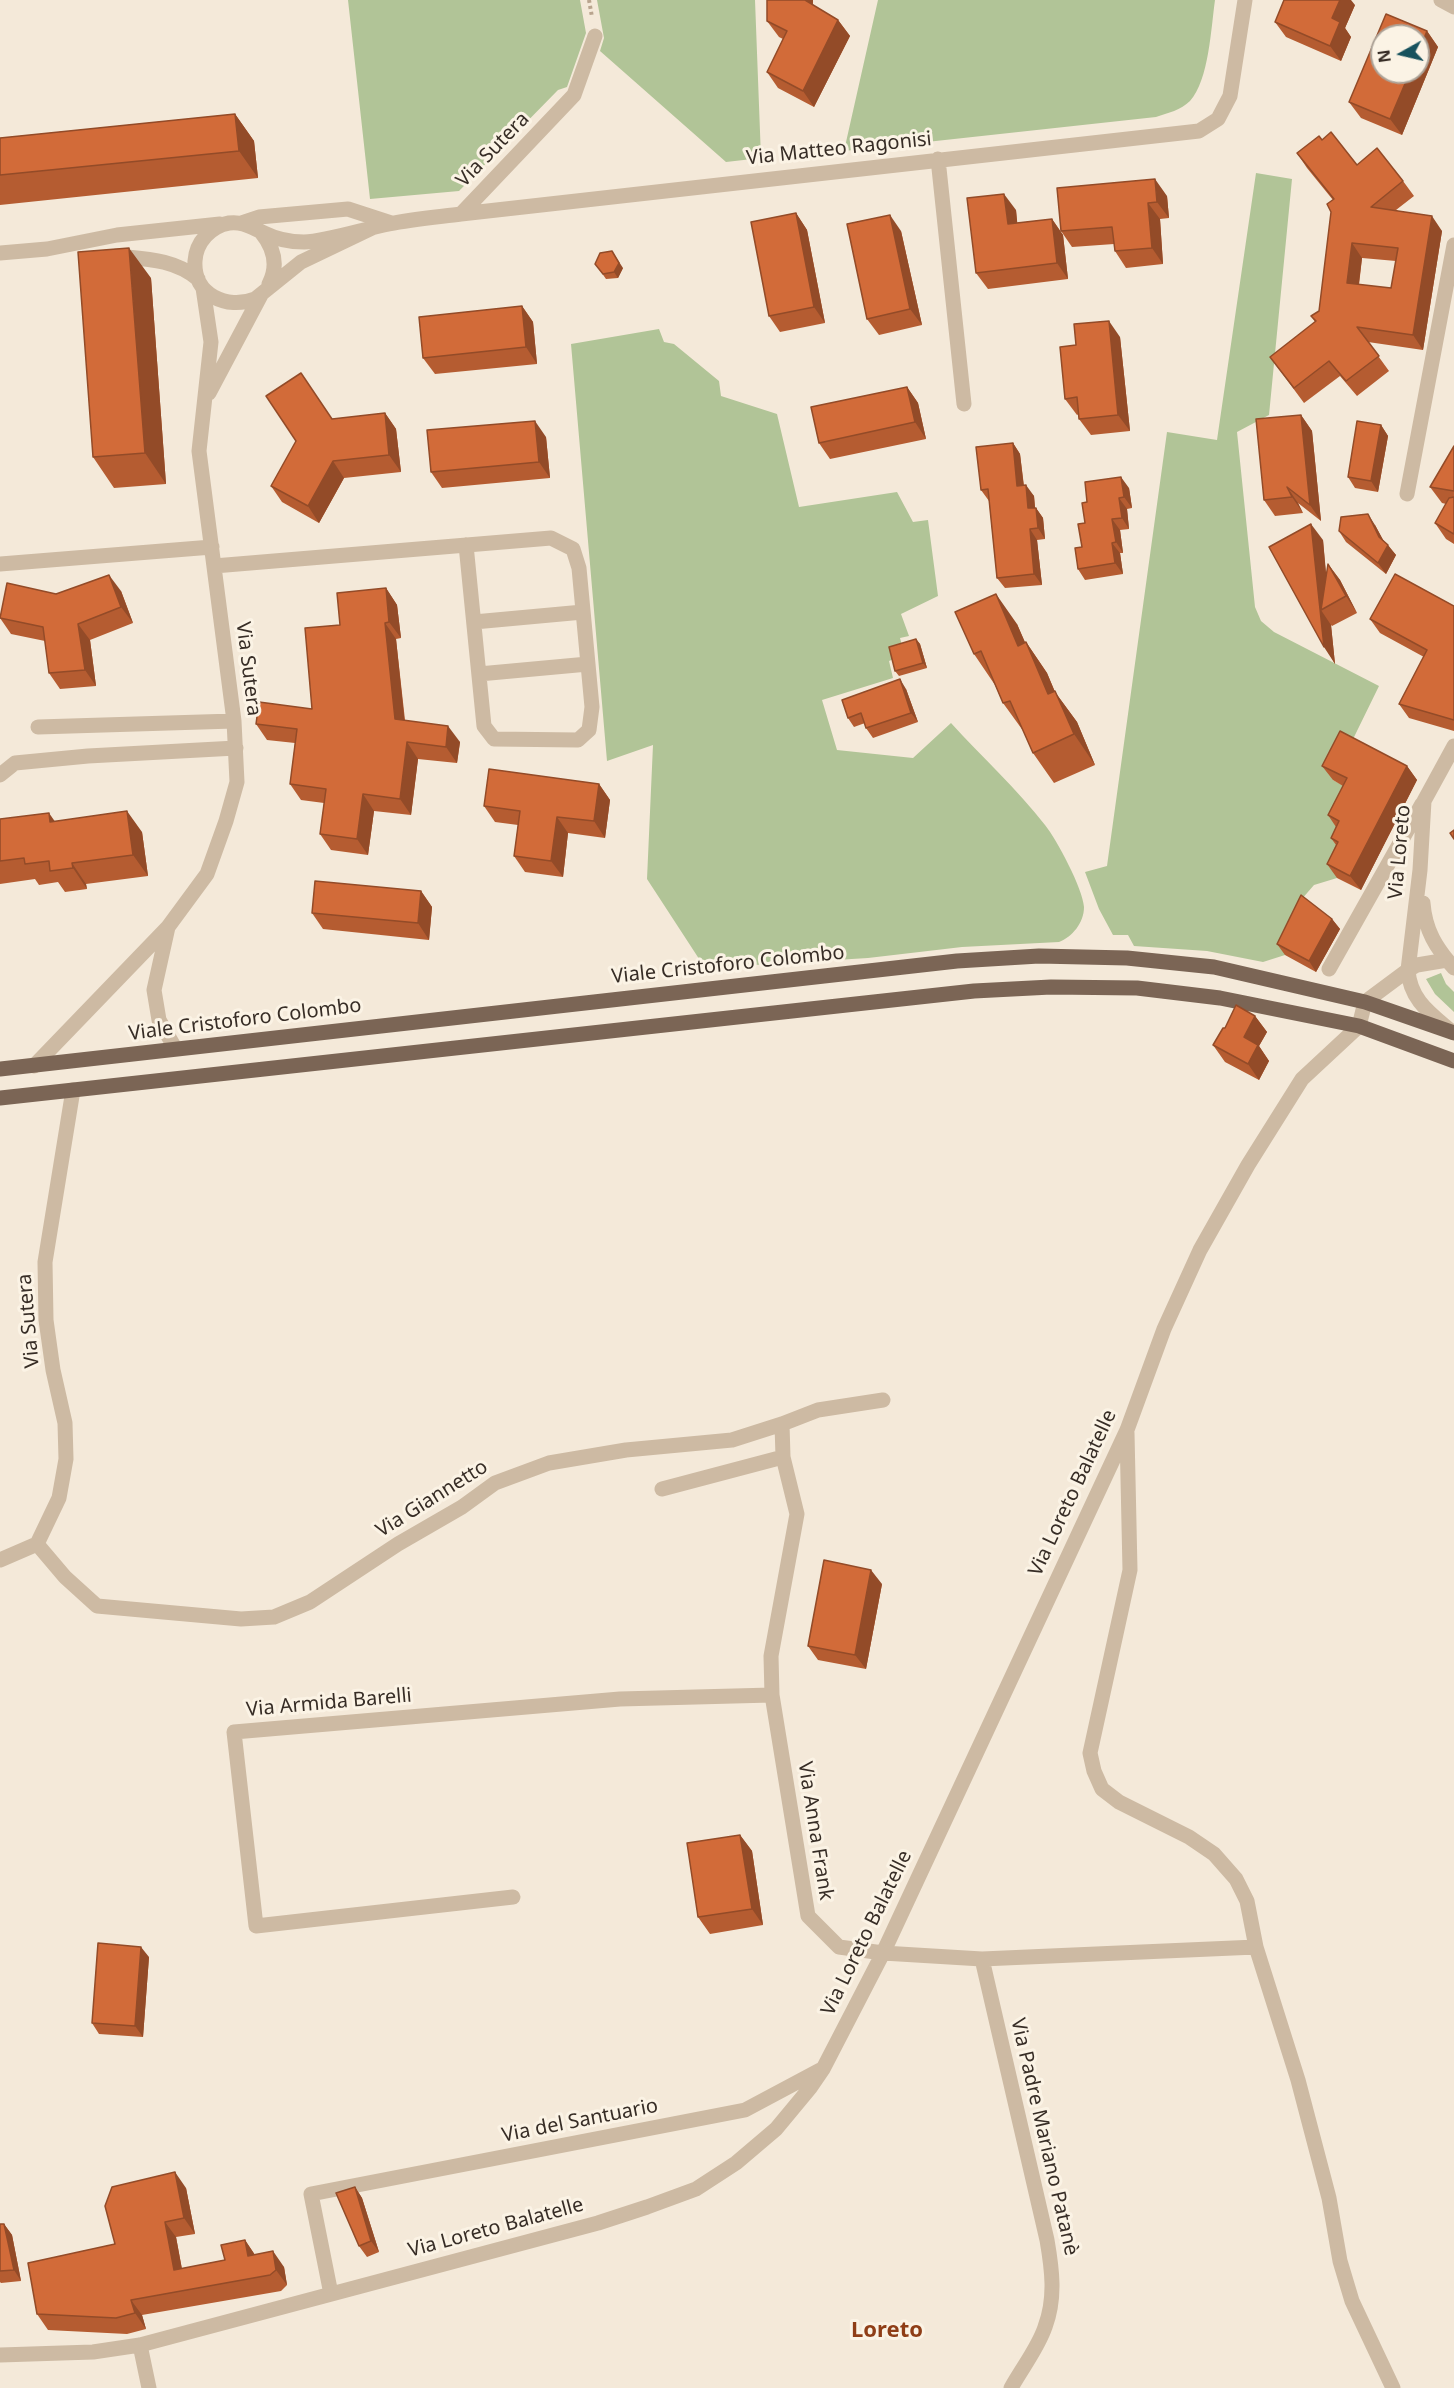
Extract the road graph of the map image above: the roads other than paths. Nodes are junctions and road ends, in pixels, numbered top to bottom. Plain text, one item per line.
1 (1245, 0) edge
2 (595, 36) dead end
3 (938, 159) junction
4 (461, 214) junction
5 (235, 223) junction
6 (391, 224) junction
7 (372, 228) junction
8 (261, 232) junction
9 (1454, 245) edge
10 (47, 249) junction
11 (0, 254) edge
12 (200, 283) junction
13 (266, 289) junction
14 (205, 401) junction
15 (964, 404) dead end
16 (1407, 494) dead end
17 (466, 544) junction
18 (212, 547) junction
19 (0, 564) edge
20 (214, 566) junction
21 (583, 612) junction
22 (474, 622) junction
23 (588, 664) junction
24 (479, 674) junction
25 (234, 721) junction
26 (38, 727) dead end
27 (1454, 746) edge
28 (236, 748) junction
29 (8, 764) edge
30 (0, 775) edge
31 (1424, 801) junction
32 (1420, 870) junction
33 (168, 927) junction
34 (1450, 964) edge
35 (1329, 969) dead end
36 (1408, 970) junction
37 (1365, 1002) junction
38 (1359, 1026) junction
39 (1453, 1032) edge
40 (175, 1048) junction
41 (1454, 1061) edge
42 (34, 1066) junction
43 (0, 1069) edge
44 (73, 1090) junction
45 (0, 1098) edge
46 (883, 1400) dead end
47 (782, 1424) junction
48 (1126, 1430) junction
49 (783, 1457) junction
50 (662, 1489) dead end
51 (37, 1544) junction
52 (0, 1560) edge
53 (772, 1695) junction
54 (513, 1897) dead end
55 (1256, 1947) junction
56 (883, 1953) junction
57 (982, 1959) junction
58 (823, 2069) junction
59 (331, 2294) junction
60 (140, 2345) junction
61 (0, 2355) edge
62 (149, 2388) edge
63 (1011, 2388) edge
64 (1393, 2388) edge

1 - 3 street, Via Matteo Ragonisi
2 - 4 street, Via Sutera
3 - 4 street, Via Matteo Ragonisi
3 - 15 street
4 - 6 street, Via Sutera
5 - 6 street
5 - 8 street
5 - 10 street
5 - 12 street
6 - 7 street, Via Sutera
7 - 8 street
7 - 13 street
8 - 13 street
9 - 16 street
10 - 11 street
10 - 12 street
12 - 13 street
12 - 14 street, Via Sutera
13 - 14 street
14 - 18 street, Via Sutera
17 - 20 street
17 - 21 street
17 - 22 street
18 - 19 street
18 - 20 street, Via Sutera
20 - 25 street, Via Sutera
21 - 22 street
21 - 23 street
22 - 24 street
23 - 24 street
23 - 24 street
25 - 26 street
25 - 28 street, Via Sutera
27 - 31 street, Via Loreto
28 - 29 street
28 - 33 street, Via Sutera
29 - 30 street
31 - 32 street, Via Loreto
31 - 35 street
32 - 34 street
32 - 36 street, Via Loreto
33 - 40 street
33 - 42 street, Via Sutera
34 - 36 street
36 - 37 street
36 - 39 street
37 - 38 street
37 - 39 main road, Viale Cristoforo Colombo
37 - 40 main road, Viale Cristoforo Colombo
38 - 41 main road
38 - 44 main road
38 - 48 street, Via Loreto Balatelle
40 - 42 main road, Viale Cristoforo Colombo
42 - 43 main road, Viale Cristoforo Colombo
44 - 45 main road
44 - 51 street, Via Sutera
46 - 47 street, Via Giannetto
47 - 49 street, Via Anna Frank
47 - 51 street, Via Giannetto
48 - 55 street
48 - 56 street, Via Loreto Balatelle
49 - 50 street
49 - 53 street, Via Anna Frank
51 - 52 street
53 - 54 street, Via Armida Barelli
53 - 56 street, Via Anna Frank
55 - 57 street, Via Anna Frank
55 - 64 street
56 - 57 street, Via Anna Frank
56 - 58 street, Via Loreto Balatelle
57 - 63 street, Via Padre Mariano Patanè
58 - 59 street, Via Loreto Balatelle
58 - 59 street, Via del Santuario
59 - 60 street, Via Loreto Balatelle
60 - 61 street, Via Loreto Balatelle
60 - 62 street

